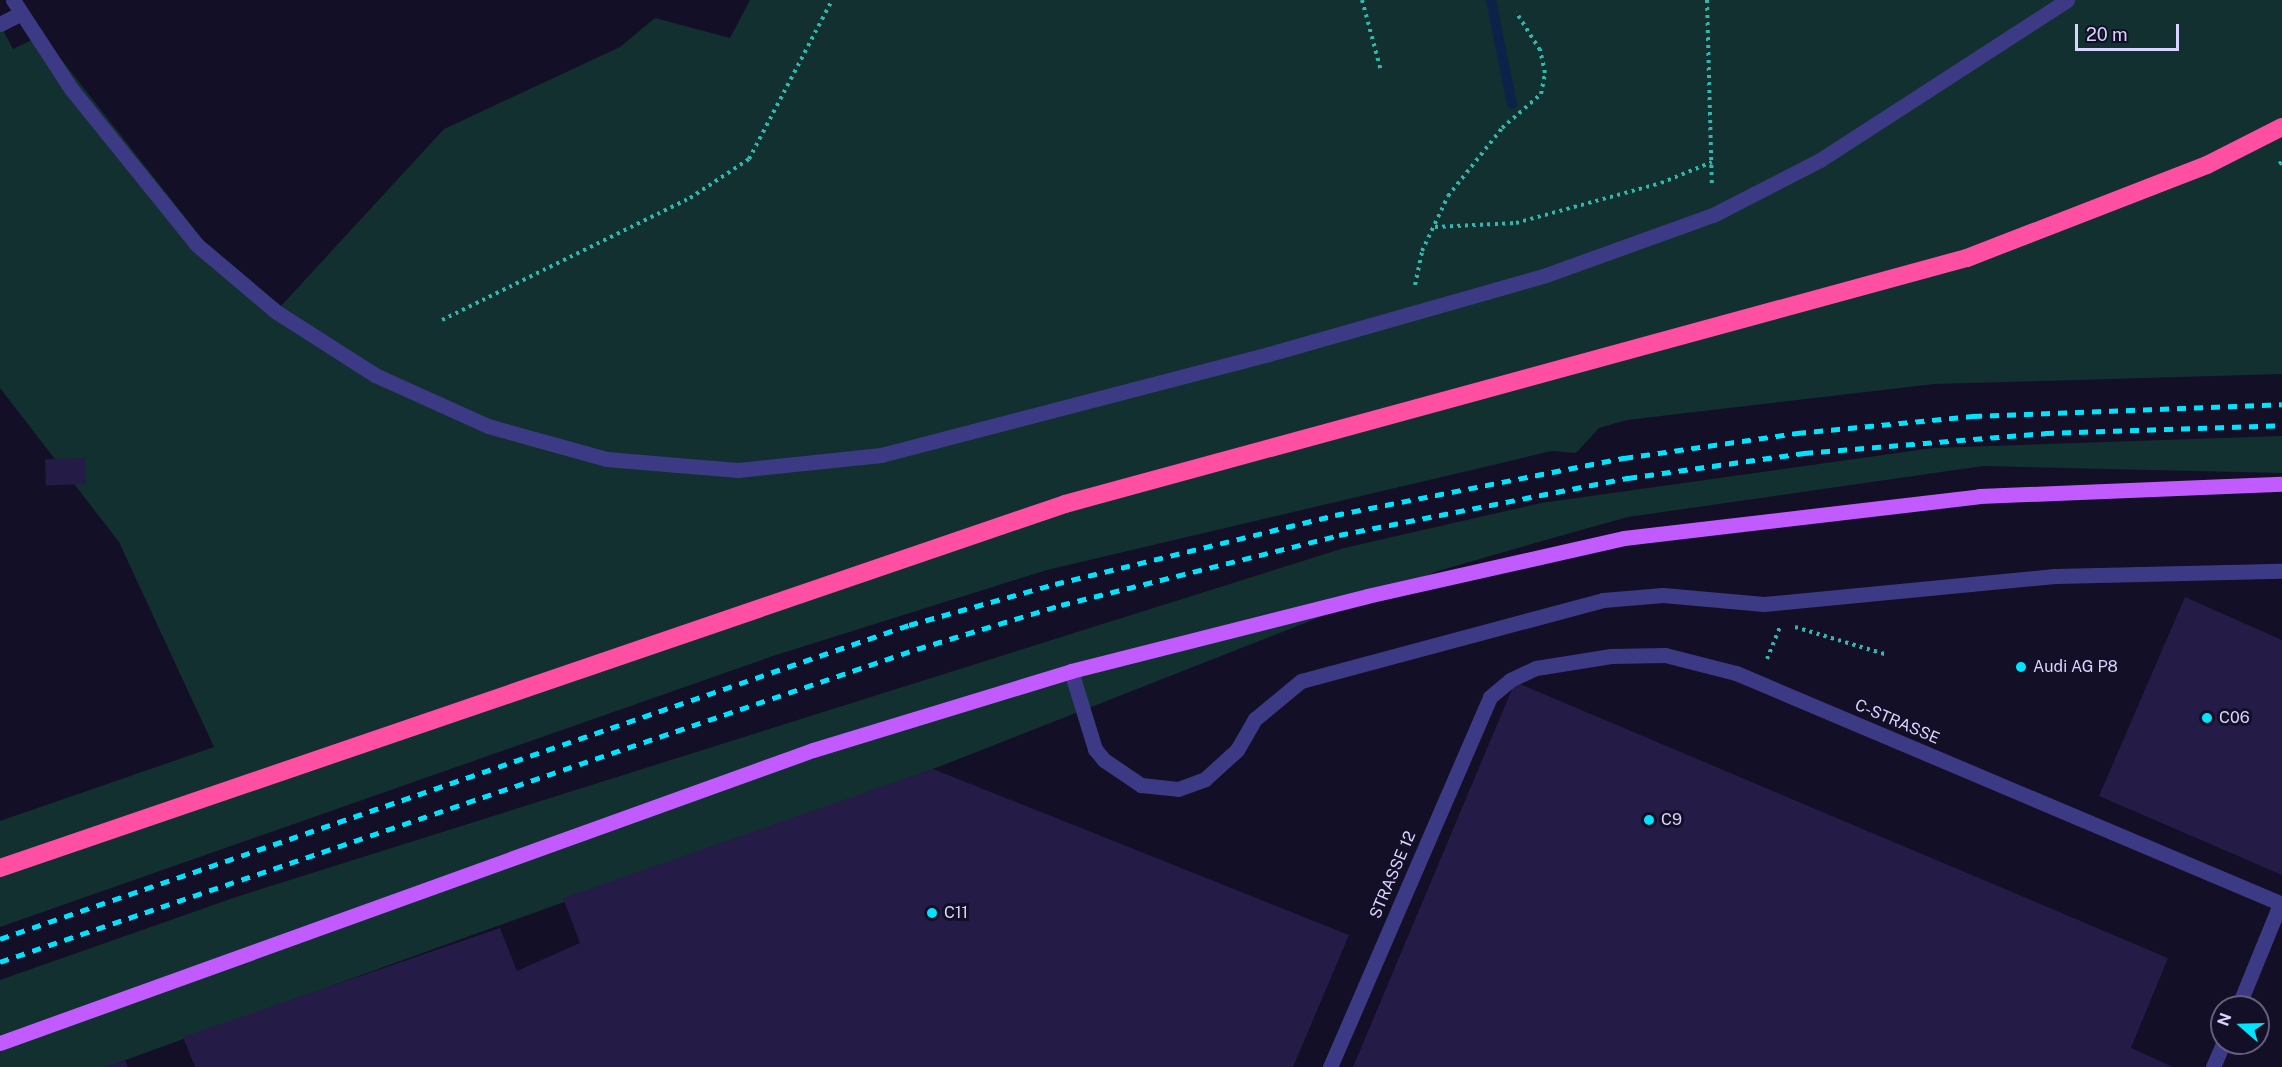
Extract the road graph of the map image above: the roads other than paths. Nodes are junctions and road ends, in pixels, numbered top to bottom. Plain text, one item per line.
1 (13, 0) edge
2 (2067, 0) edge
3 (20, 14) junction
4 (0, 24) edge
5 (2282, 127) edge
6 (2282, 484) edge
7 (2282, 571) edge
8 (1071, 671) junction
9 (1490, 698) joint
10 (0, 868) edge
11 (2281, 904) edge
12 (2243, 995) edge
13 (0, 1043) edge
14 (1330, 1067) edge

1 - 3 street
2 - 3 street
3 - 4 street
5 - 10 highway
6 - 8 main road
7 - 8 street
8 - 13 main road
9 - 11 street, C-STRASSE
9 - 14 street, STRASSE 12
11 - 12 street

